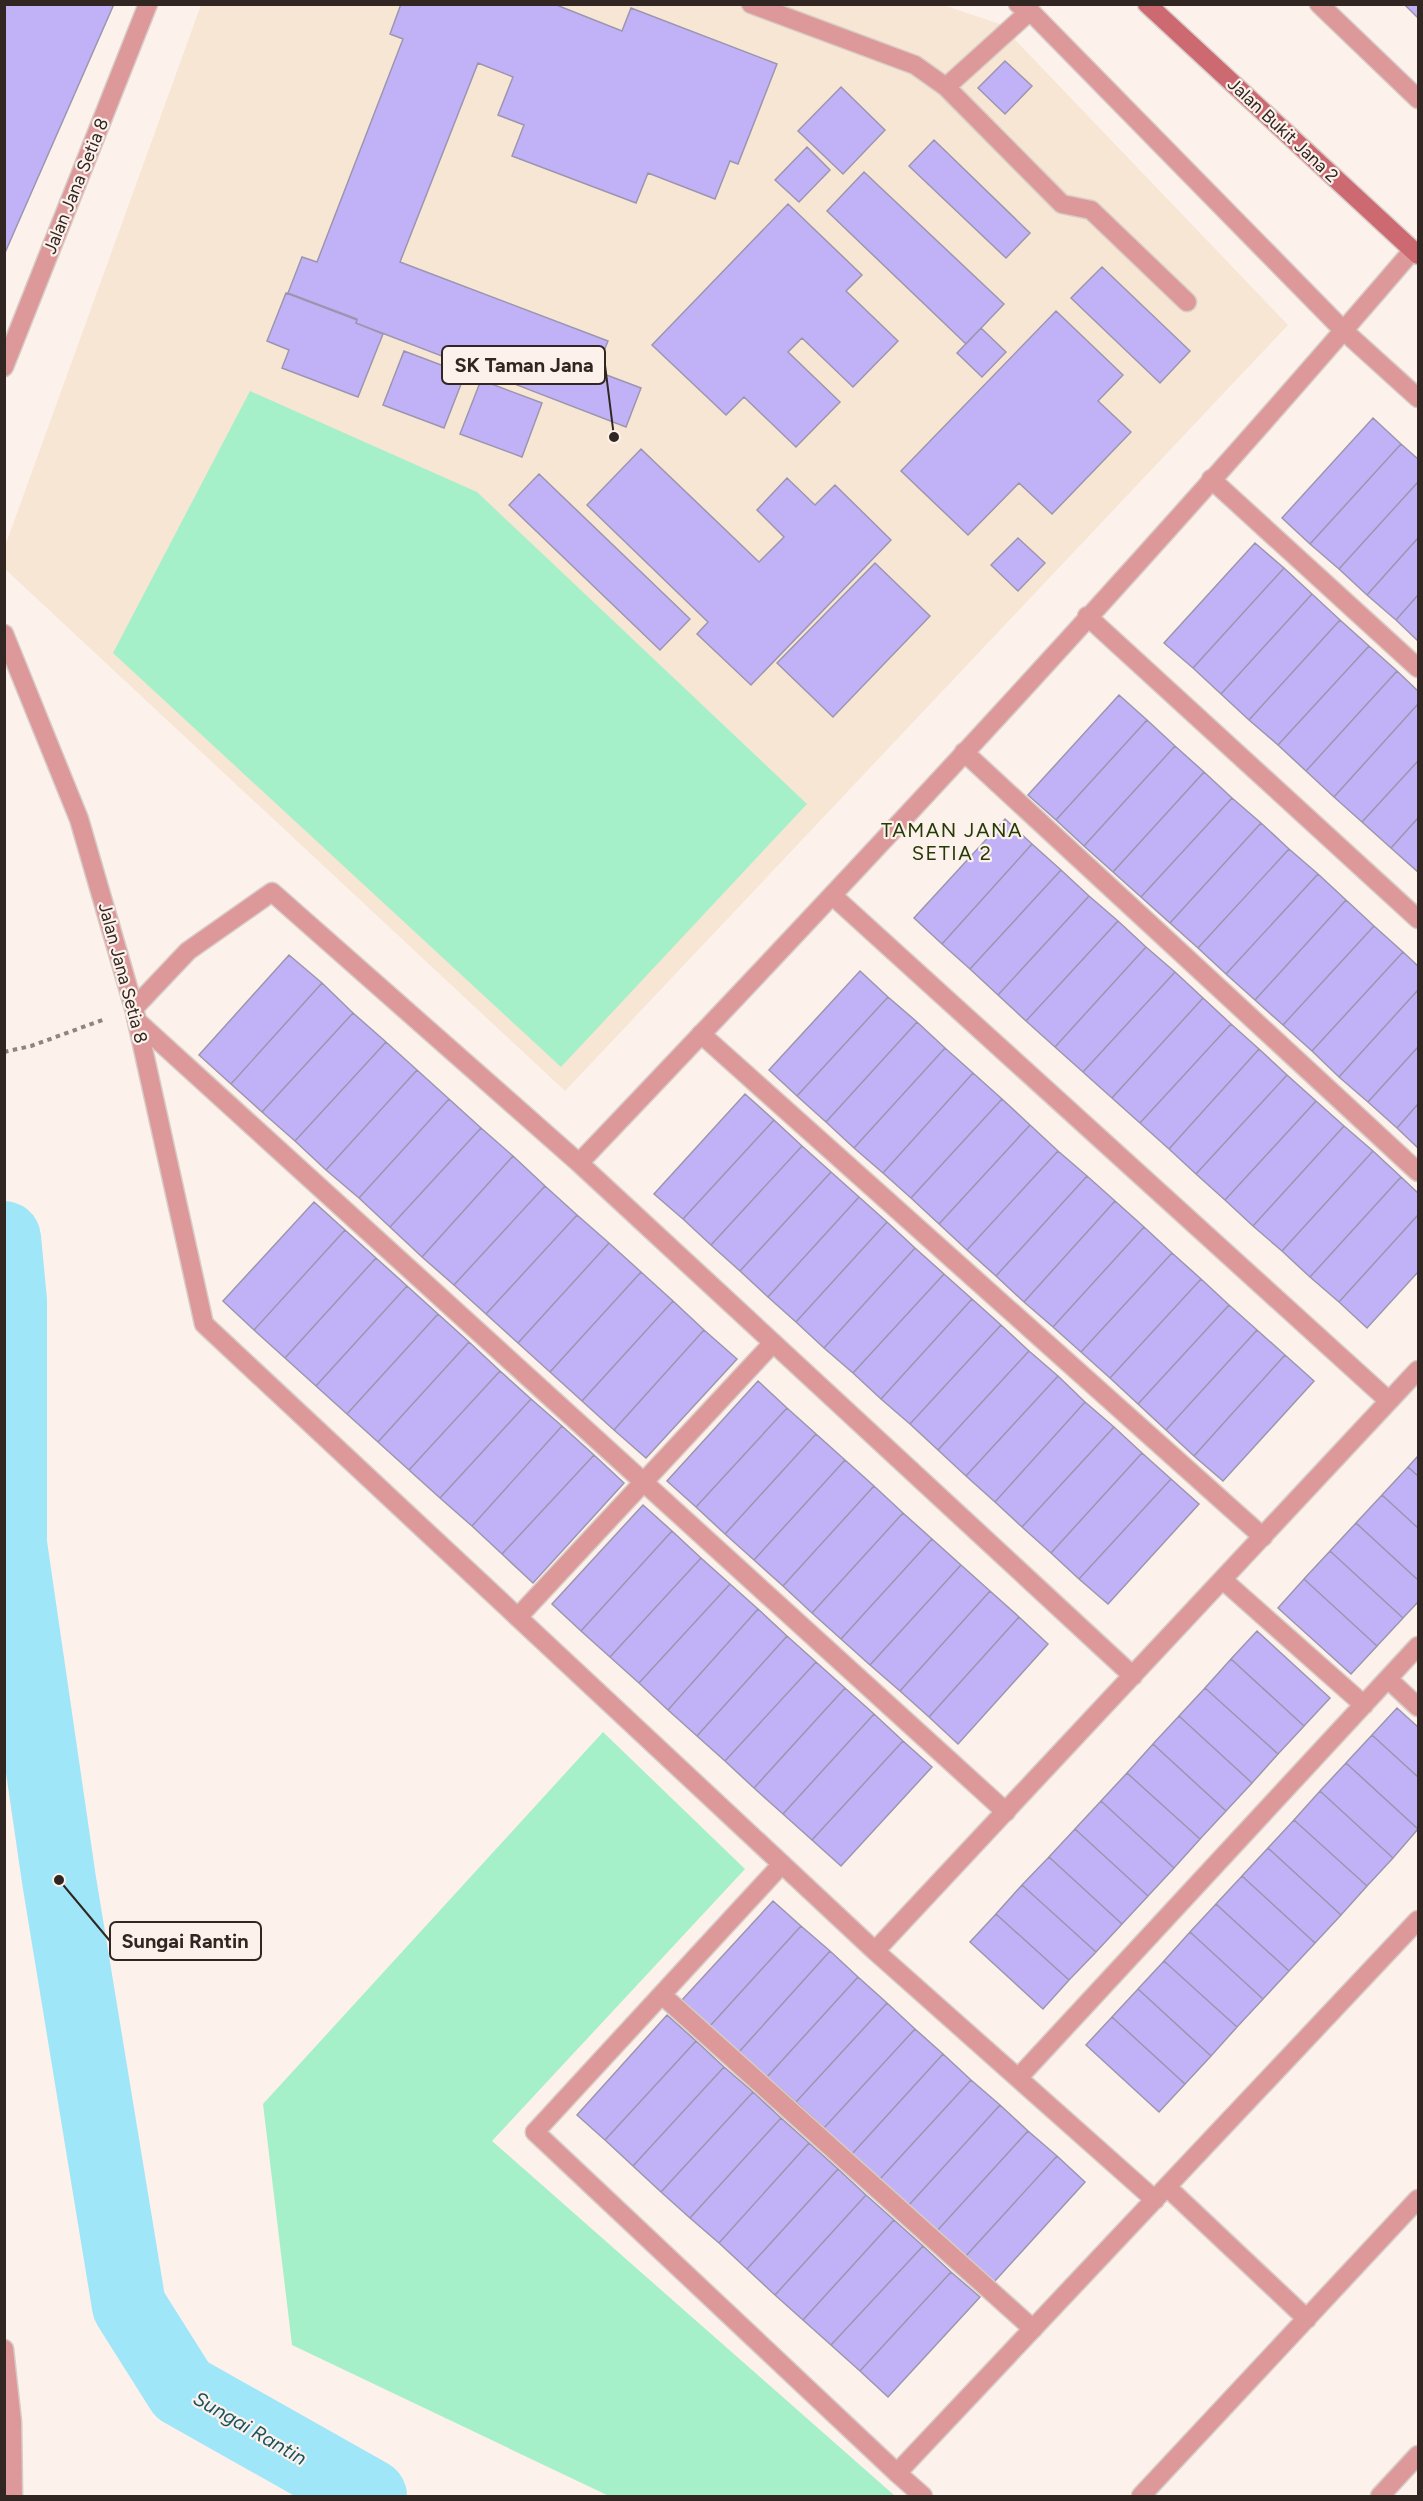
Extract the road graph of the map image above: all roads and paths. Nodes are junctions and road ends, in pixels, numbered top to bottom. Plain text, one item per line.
1 (148, 4) edge
2 (751, 4) edge
3 (1147, 4) edge
4 (1319, 4) edge
5 (1024, 8) edge
6 (946, 87) junction
7 (1419, 99) edge
8 (1416, 252) edge
9 (1187, 302) dead end
10 (1344, 331) junction
11 (4, 367) edge
12 (1419, 398) edge
13 (1210, 478) junction
14 (1087, 616) junction
15 (4, 634) edge
16 (1419, 668) edge
17 (964, 752) junction
18 (833, 896) junction
19 (1419, 919) edge
20 (136, 1015) junction
21 (701, 1035) junction
22 (4, 1052) edge
23 (579, 1163) junction
24 (1419, 1172) edge
25 (773, 1343) junction
26 (1419, 1370) edge
27 (1389, 1401) junction
28 (644, 1482) junction
29 (1263, 1537) junction
30 (1223, 1580) junction
31 (518, 1617) junction
32 (1419, 1646) edge
33 (1133, 1676) junction
34 (1388, 1679) junction
35 (1364, 1705) junction
36 (1419, 1707) edge
37 (1006, 1812) junction
38 (782, 1864) junction
39 (1419, 1920) edge
40 (875, 1951) junction
41 (662, 1995) junction
42 (1019, 2078) junction
43 (1161, 2193) junction
44 (1419, 2199) edge
45 (1307, 2319) junction
46 (1033, 2329) junction
47 (4, 2349) edge
48 (8, 2421) edge
49 (1419, 2456) edge
50 (897, 2473) junction
51 (13, 2496) edge
52 (922, 2496) edge
53 (1141, 2496) edge
54 (1380, 2496) edge

1 - 11 street, Jalan Jana Setia 8
2 - 6 street
3 - 8 street, Jalan Bukit Jana 2
4 - 7 street
5 - 6 street
5 - 10 street
6 - 9 street
8 - 10 street
10 - 12 street
10 - 13 street
13 - 14 street
13 - 16 street
14 - 17 street
14 - 19 street
15 - 20 street, Jalan Jana Setia 8
17 - 18 street
17 - 24 street
18 - 21 street
18 - 27 street
20 - 22 path
20 - 23 street
20 - 28 street
20 - 31 street, Jalan Jana Setia 8
21 - 23 street
21 - 29 street
23 - 25 street
25 - 28 street
25 - 33 street
26 - 27 street
27 - 29 street
28 - 31 street
28 - 37 street
29 - 30 street
30 - 33 street
30 - 35 street
31 - 38 street
32 - 34 street
33 - 37 street
34 - 35 street
34 - 36 street
35 - 42 street
37 - 40 street
38 - 40 street
38 - 41 street
39 - 43 street
40 - 42 street
41 - 46 street
41 - 50 street
42 - 43 street
43 - 45 street
43 - 46 street
44 - 45 street
45 - 53 street
46 - 50 street
47 - 48 street
48 - 51 street
49 - 54 street
50 - 52 street

